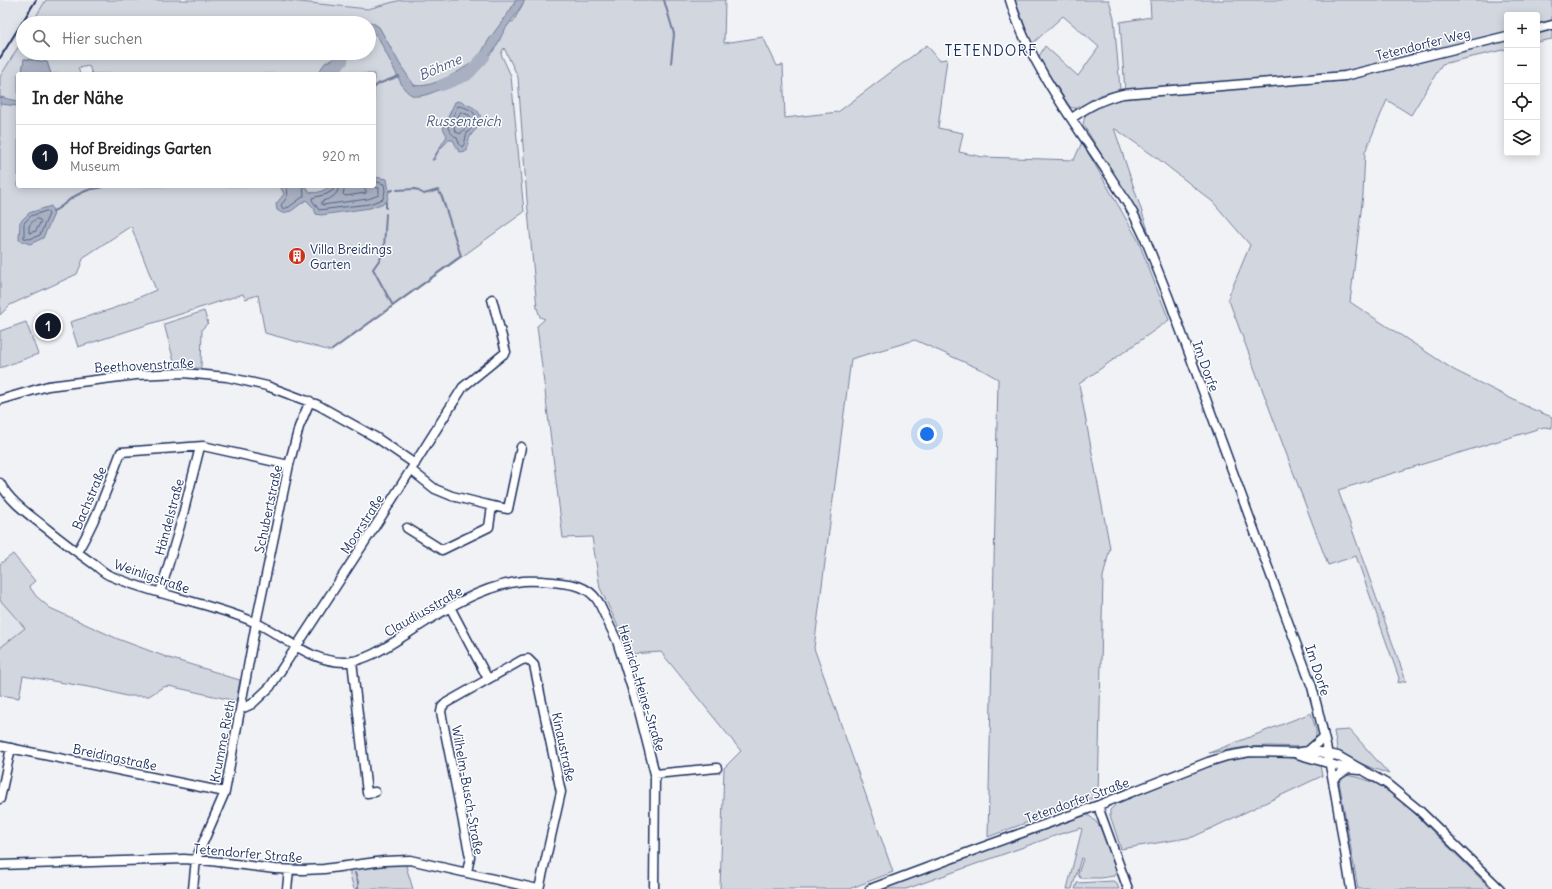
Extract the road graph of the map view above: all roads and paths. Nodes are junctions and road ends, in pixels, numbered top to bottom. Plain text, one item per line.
1 (1010, 0) edge
2 (1552, 25) edge
3 (1540, 28) edge
4 (1504, 37) edge
5 (1072, 118) junction
6 (492, 299) dead end
7 (0, 400) edge
8 (310, 401) junction
9 (200, 447) junction
10 (521, 447) dead end
11 (289, 465) junction
12 (413, 467) junction
13 (0, 484) edge
14 (492, 506) junction
15 (407, 528) dead end
16 (77, 552) junction
17 (160, 593) junction
18 (450, 607) junction
19 (602, 609) joint
20 (256, 623) junction
21 (296, 646) junction
22 (352, 661) junction
23 (488, 679) junction
24 (240, 709) junction
25 (1324, 737) junction
26 (0, 746) edge
27 (11, 748) junction
28 (1308, 751) junction
29 (1295, 753) junction
30 (1328, 753) junction
31 (1329, 762) junction
32 (717, 768) dead end
33 (1348, 768) junction
34 (1360, 770) junction
35 (655, 774) junction
36 (1333, 780) junction
37 (225, 792) junction
38 (375, 792) dead end
39 (0, 799) edge
40 (1099, 806) junction
41 (196, 859) junction
42 (0, 865) edge
43 (289, 870) junction
44 (467, 872) junction
45 (194, 889) edge
46 (287, 889) edge
47 (539, 889) edge
48 (654, 889) edge
49 (870, 889) edge
50 (1128, 889) edge
51 (1351, 889) edge
52 (1500, 889) edge

1 - 5 street, Im Dorfe
2 - 3 street
4 - 5 street, Tetendorfer Weg
5 - 25 street, Im Dorfe
6 - 12 street, Moorstraße
7 - 8 street, Beethovenstraße
8 - 11 street, Schubertstraße
8 - 12 street, Beethovenstraße
9 - 11 street
9 - 16 street, Bachstraße
9 - 17 street, Händelstraße
10 - 14 street
11 - 20 street, Schubertstraße
12 - 14 street, Beethovenstraße
12 - 21 street, Moorstraße
13 - 16 street, Weinligstraße
14 - 15 street
16 - 17 street, Weinligstraße
17 - 20 street, Weinligstraße
18 - 19 street, Claudiusstraße
18 - 22 street, Claudiusstraße
18 - 23 street
19 - 35 street, Heinrich-Heine-Straße
20 - 21 street, Weinligstraße
20 - 24 street, Krumme Rieth
21 - 22 street, Claudiusstraße
21 - 24 street, Moorstraße
22 - 38 street
23 - 44 street, Wilhelm-Busch-Straße
23 - 47 street, Kinaustraße
24 - 37 street, Krumme Rieth
25 - 28 street
25 - 30 street, Im Dorfe
26 - 27 street, Breidingstraße
27 - 37 street, Breidingstraße
27 - 39 street
28 - 29 street, Tetendorfer Straße
28 - 30 street, Tetendorfer Straße
29 - 31 street, Tetendorfer Straße
29 - 40 street, Tetendorfer Straße
30 - 31 street, Im Dorfe
30 - 34 street, Tetendorfer Straße
31 - 33 street, Tetendorfer Straße
31 - 36 street, Im Dorfe
32 - 35 street
33 - 34 street, Tetendorfer Straße
33 - 36 street
34 - 52 street
35 - 48 street, Heinrich-Heine-Straße
36 - 51 street, Im Dorfe
37 - 41 street, Krumme Rieth
40 - 49 street, Tetendorfer Straße
40 - 50 street
41 - 42 street, Tetendorfer Straße
41 - 43 street, Tetendorfer Straße
41 - 45 street, Krumme Rieth
43 - 44 street, Tetendorfer Straße
43 - 46 street
44 - 47 street, Tetendorfer Straße

